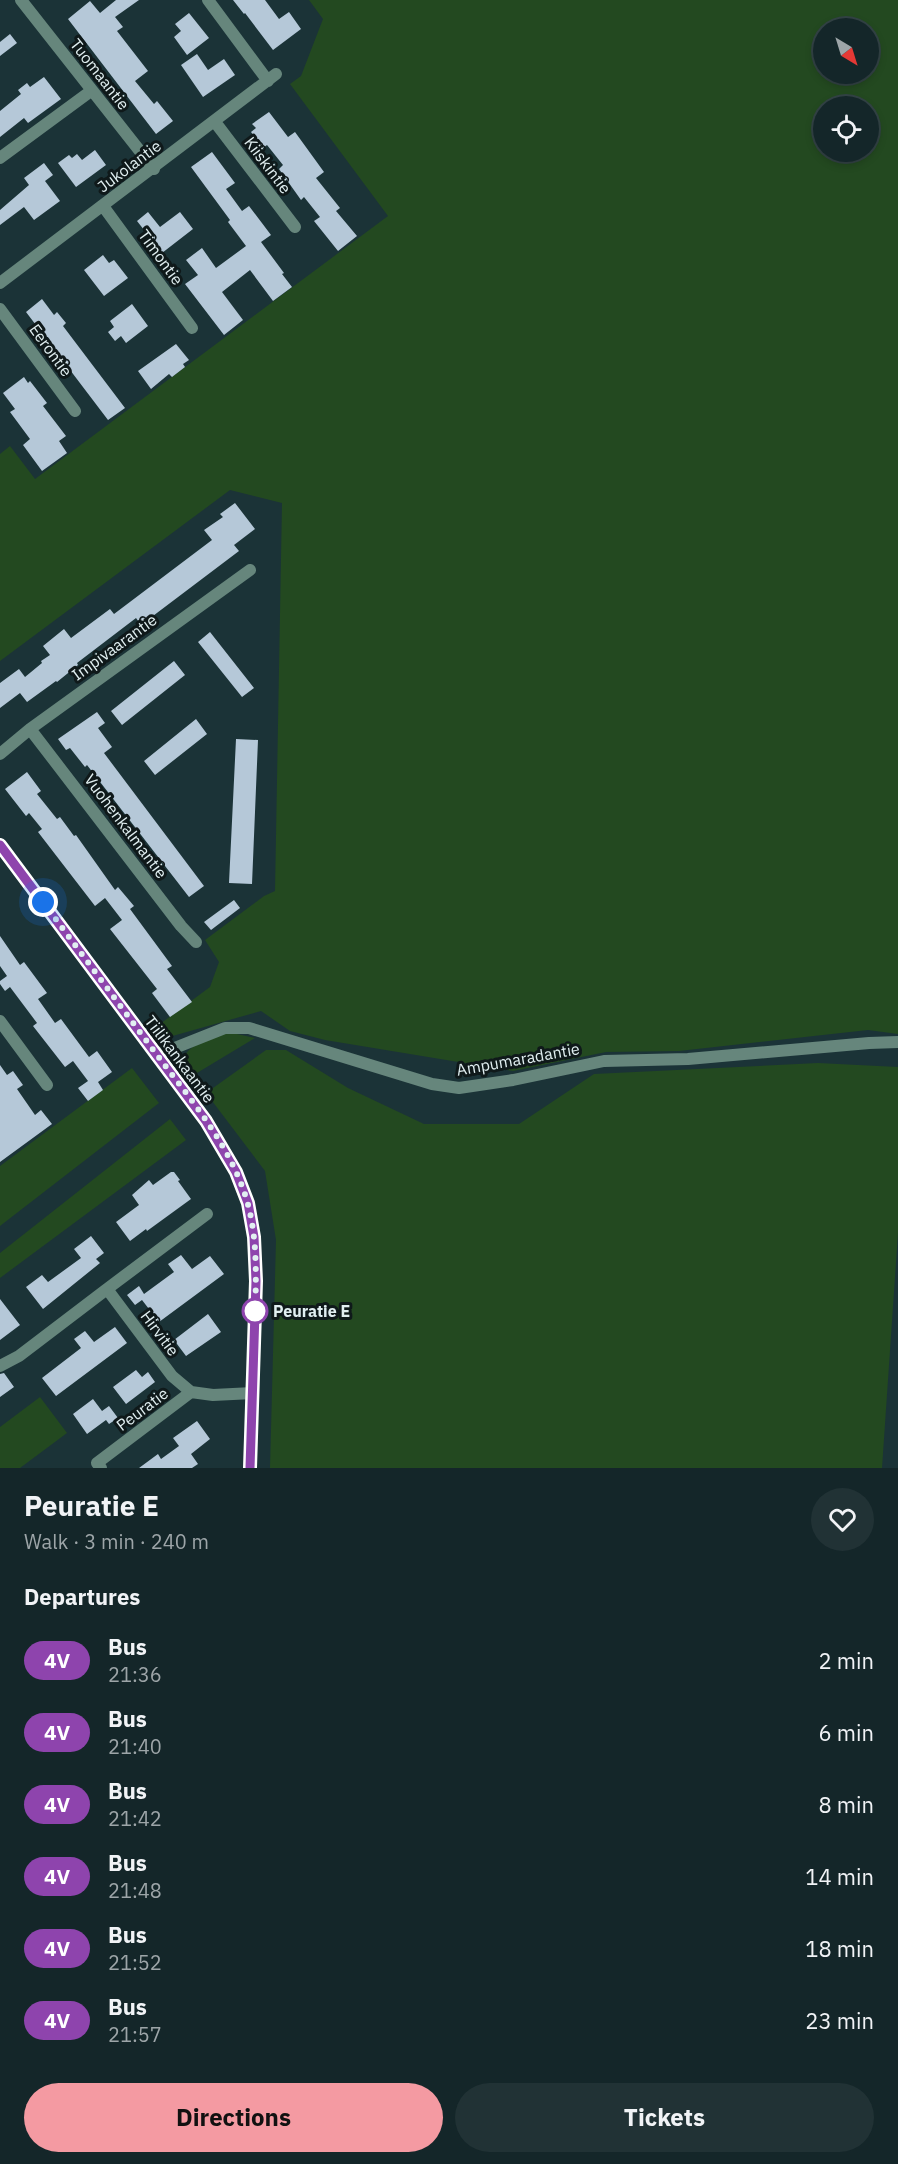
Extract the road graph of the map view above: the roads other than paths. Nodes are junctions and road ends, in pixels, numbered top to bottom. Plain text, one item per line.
1 (21, 0) edge
2 (208, 0) edge
3 (91, 91) junction
4 (215, 122) junction
5 (0, 158) edge
6 (154, 169) junction
7 (103, 206) junction
8 (295, 227) dead end
9 (0, 283) edge
10 (0, 309) edge
11 (192, 328) dead end
12 (75, 411) dead end
13 (250, 570) dead end
14 (30, 729) junction
15 (0, 754) edge
16 (0, 845) edge
17 (196, 942) dead end
18 (0, 1021) edge
19 (898, 1042) edge
20 (157, 1055) junction
21 (47, 1084) dead end
22 (207, 1215) dead end
23 (106, 1289) junction
24 (0, 1366) edge
25 (191, 1392) junction
26 (253, 1393) junction
27 (101, 1468) edge
28 (250, 1468) edge

1 - 3 street, Tuomaantie
2 - 4 street, Jukolantie
3 - 5 street
3 - 6 street, Tuomaantie
4 - 6 street, Jukolantie
4 - 8 street, Kiiskintie
6 - 7 street, Jukolantie
7 - 9 street, Jukolantie
7 - 11 street, Timontie
10 - 12 street, Eerontie
13 - 14 street, Impivaarantie
14 - 15 street, Impivaarantie
14 - 17 street, Vuohenkalmantie
16 - 20 street, Tiilikankaantie
18 - 21 street
19 - 20 street, Ampumaradantie
20 - 26 street, Tiilikankaantie
22 - 23 street
23 - 24 street
23 - 25 street, Hirvitie
25 - 26 street, Peuratie
25 - 27 street, Peuratie
26 - 28 street, Tiilikankaantie

